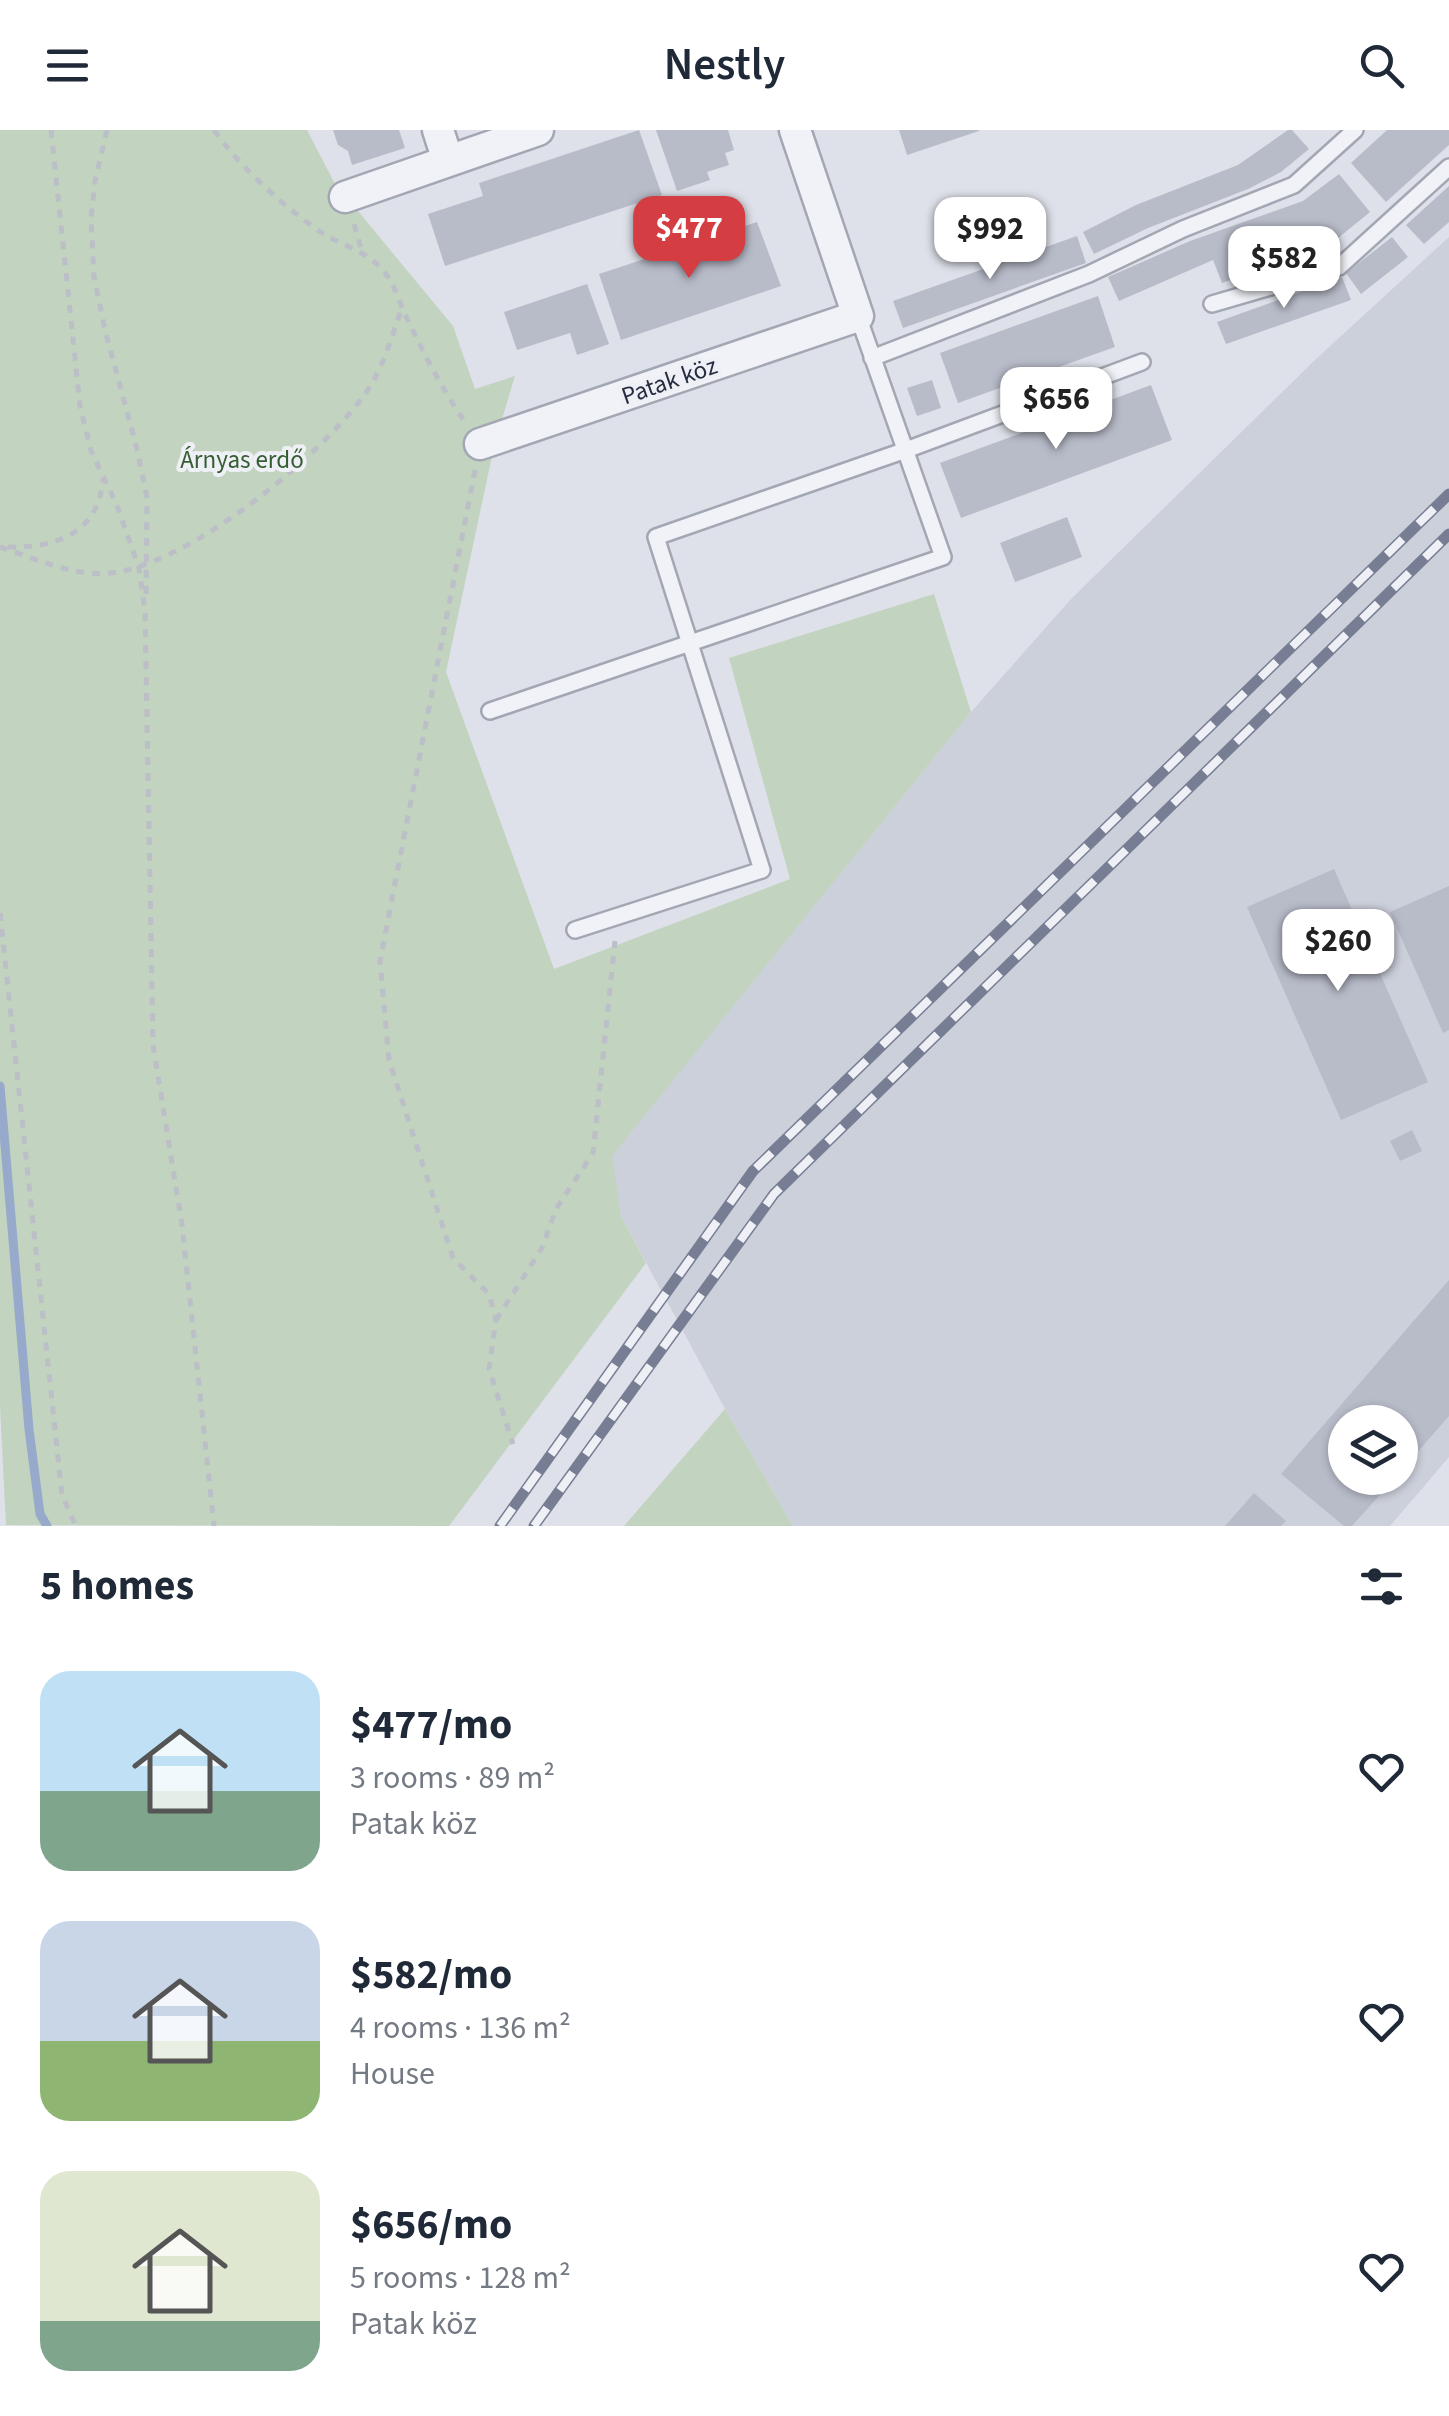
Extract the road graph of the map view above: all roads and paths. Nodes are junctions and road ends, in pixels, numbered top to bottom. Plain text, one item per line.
1 (52, 130) edge
2 (107, 130) edge
3 (214, 130) edge
4 (438, 130) edge
5 (538, 130) edge
6 (796, 130) edge
7 (1355, 130) edge
8 (448, 161) junction
9 (1449, 167) edge
10 (345, 197) dead end
11 (1212, 304) dead end
12 (402, 308) junction
13 (858, 316) junction
14 (872, 358) junction
15 (1142, 362) dead end
16 (480, 444) junction
17 (906, 450) junction
18 (103, 474) junction
19 (148, 565) junction
20 (139, 568) junction
21 (145, 611) junction
22 (692, 641) junction
23 (490, 711) dead end
24 (0, 912) edge
25 (617, 916) junction
26 (576, 930) dead end
27 (496, 1320) junction
28 (512, 1444) dead end
29 (76, 1526) edge
30 (214, 1526) edge

1 - 18 path
2 - 19 path
3 - 12 path
4 - 8 street
5 - 8 street
6 - 13 street
7 - 14 lane
8 - 10 street
9 - 11 lane
12 - 16 path
12 - 19 path
13 - 14 lane
13 - 16 street, Patak köz
14 - 17 lane
15 - 17 lane
16 - 27 path
17 - 22 lane
17 - 22 lane
18 - 20 path
18 - 20 path
19 - 20 path
19 - 21 path
20 - 21 path
21 - 30 path
22 - 23 lane
22 - 25 lane
24 - 29 path
25 - 26 lane
25 - 27 path
27 - 28 path

